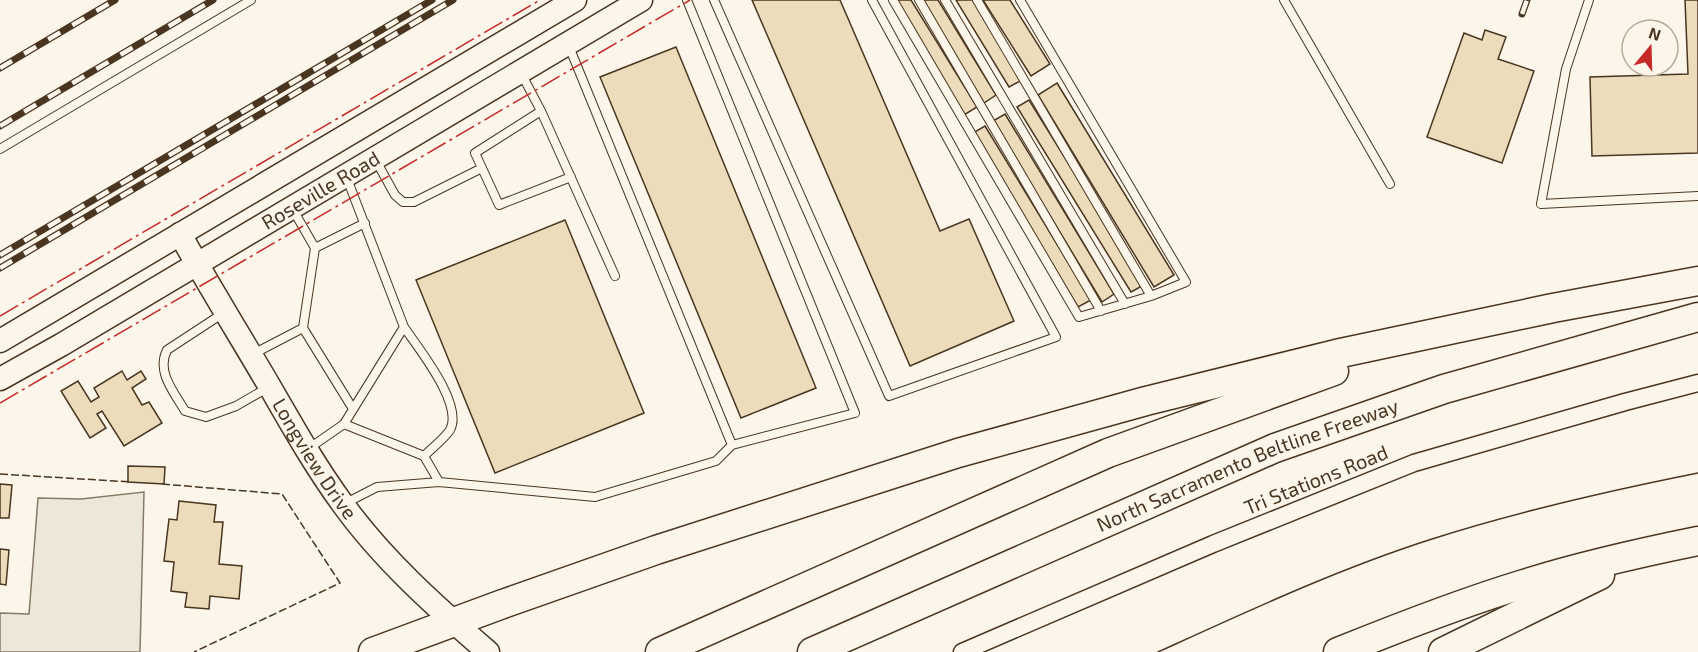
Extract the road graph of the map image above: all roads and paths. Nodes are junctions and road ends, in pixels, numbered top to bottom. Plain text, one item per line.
1 (251, 0) edge
2 (575, 0) edge
3 (641, 0) edge
4 (687, 0) edge
5 (714, 0) edge
6 (872, 0) edge
7 (893, 0) edge
8 (919, 0) edge
9 (945, 0) edge
10 (977, 0) edge
11 (1020, 0) edge
12 (1284, 0) edge
13 (1588, 0) edge
14 (568, 44) junction
15 (521, 72) junction
16 (541, 111) junction
17 (0, 149) edge
18 (374, 159) junction
19 (482, 168) junction
20 (346, 175) junction
21 (570, 177) junction
22 (1390, 184) dead end
23 (1698, 196) edge
24 (291, 208) junction
25 (365, 224) junction
26 (180, 234) junction
27 (315, 248) junction
28 (197, 264) junction
29 (615, 276) dead end
30 (1698, 281) edge
31 (1151, 296) junction
32 (1125, 304) junction
33 (1101, 311) junction
34 (225, 312) junction
35 (1698, 317) edge
36 (404, 327) junction
37 (303, 328) junction
38 (1440, 332) junction
39 (0, 341) edge
40 (250, 355) junction
41 (0, 379) edge
42 (1698, 383) edge
43 (269, 387) junction
44 (353, 409) junction
45 (344, 424) junction
46 (732, 445) junction
47 (306, 450) junction
48 (424, 456) junction
49 (439, 482) junction
50 (343, 505) junction
51 (1698, 541) edge
52 (1657, 550) junction
53 (453, 622) junction
54 (373, 652) edge
55 (488, 652) edge
56 (660, 652) edge
57 (812, 652) edge
58 (962, 652) edge
59 (1338, 652) edge
60 (1443, 652) edge

1 - 17 lane
2 - 26 main road, Roseville Road
3 - 14 main road, Roseville Road
4 - 46 lane
5 - 6 lane
7 - 33 lane
8 - 33 lane
9 - 32 lane
10 - 31 lane
11 - 31 lane
12 - 22 lane
13 - 23 lane
14 - 15 main road, Roseville Road
14 - 46 lane
15 - 16 lane
15 - 18 main road, Roseville Road
16 - 19 lane
16 - 21 lane
18 - 19 lane
18 - 20 main road, Roseville Road
19 - 21 lane
20 - 24 main road, Roseville Road
20 - 25 lane
21 - 29 lane
24 - 27 lane
24 - 28 main road, Roseville Road
25 - 27 lane
25 - 36 lane
26 - 28 main road, Longview Drive
26 - 39 main road, Roseville Road
27 - 37 lane
28 - 34 main road, Longview Drive
28 - 41 main road, Roseville Road
30 - 38 highway
31 - 32 lane
32 - 33 lane
34 - 40 main road, Longview Drive
34 - 43 lane
35 - 57 highway, North Sacramento Beltline Freeway
36 - 44 lane
36 - 48 lane
37 - 40 lane
37 - 44 lane
38 - 53 highway
38 - 56 highway
40 - 43 main road, Longview Drive
42 - 58 street, Tri Stations Road
43 - 47 main road, Longview Drive
44 - 45 lane
45 - 47 lane
45 - 48 lane
46 - 49 lane
47 - 50 main road, Longview Drive
48 - 49 lane
49 - 50 lane
50 - 53 main road, Longview Drive
51 - 52 highway
52 - 59 highway
52 - 60 highway
53 - 54 highway
53 - 55 main road, Longview Drive

